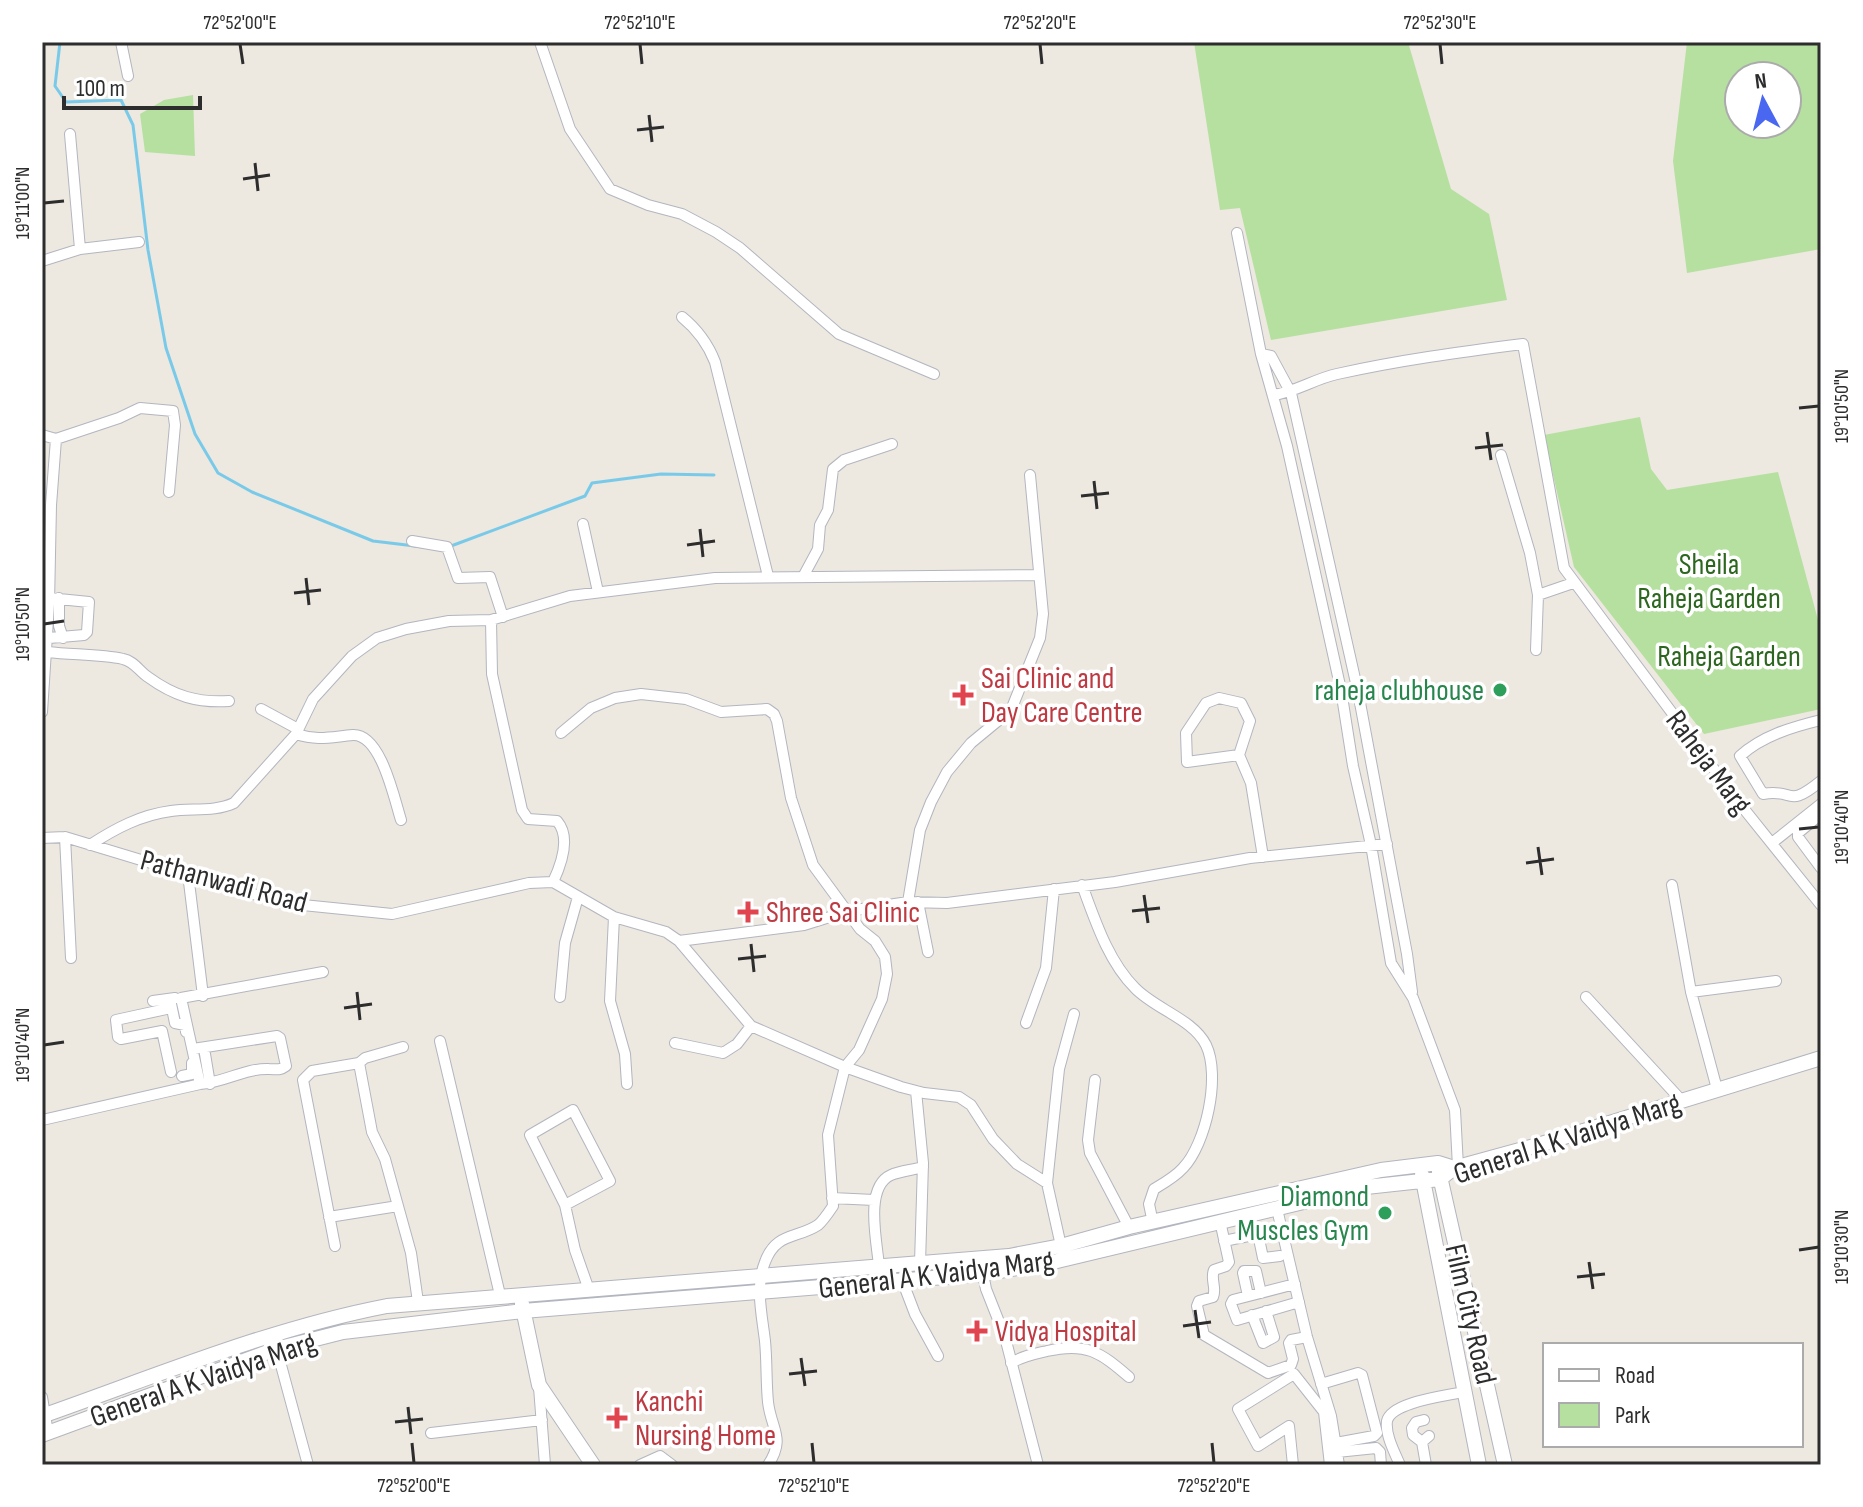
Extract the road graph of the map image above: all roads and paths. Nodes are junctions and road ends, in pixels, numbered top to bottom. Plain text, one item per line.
1 (121, 42) edge
2 (540, 42) edge
3 (128, 76) dead end
4 (70, 134) dead end
5 (1237, 233) dead end
6 (139, 242) dead end
7 (80, 249) junction
8 (42, 261) edge
9 (682, 317) dead end
10 (1261, 354) junction
11 (934, 374) dead end
12 (1291, 393) junction
13 (1273, 395) junction
14 (42, 435) edge
15 (56, 439) junction
16 (892, 444) dead end
17 (1501, 455) dead end
18 (1030, 475) dead end
19 (169, 492) dead end
20 (583, 524) dead end
21 (412, 541) dead end
22 (804, 575) junction
23 (1039, 575) junction
24 (768, 576) junction
25 (1573, 583) junction
26 (598, 592) junction
27 (1538, 595) junction
28 (50, 600) edge
29 (503, 617) junction
30 (491, 620) junction
31 (49, 638) junction
32 (63, 638) junction
33 (1536, 650) dead end
34 (48, 652) junction
35 (229, 701) dead end
36 (261, 709) dead end
37 (42, 712) edge
38 (1821, 720) edge
39 (297, 731) junction
40 (561, 733) dead end
41 (1239, 755) junction
42 (1821, 781) edge
43 (1821, 804) edge
44 (1821, 814) edge
45 (401, 820) dead end
46 (65, 837) junction
47 (42, 838) edge
48 (1772, 843) junction
49 (1387, 844) junction
50 (90, 845) junction
51 (1371, 845) junction
52 (1263, 857) junction
53 (1821, 868) edge
54 (188, 874) junction
55 (553, 882) junction
56 (1082, 885) junction
57 (1672, 885) dead end
58 (1054, 889) junction
59 (578, 897) junction
60 (913, 902) junction
61 (1821, 905) edge
62 (849, 911) junction
63 (614, 917) junction
64 (679, 941) junction
65 (928, 952) dead end
66 (71, 958) dead end
67 (323, 972) dead end
68 (1776, 981) dead end
69 (1691, 992) junction
70 (203, 996) junction
71 (560, 997) dead end
72 (1586, 997) dead end
73 (1413, 998) junction
74 (153, 1001) dead end
75 (174, 1002) junction
76 (1074, 1014) dead end
77 (1026, 1023) dead end
78 (751, 1026) junction
79 (440, 1041) dead end
80 (675, 1043) dead end
81 (403, 1047) dead end
82 (193, 1049) junction
83 (205, 1054) dead end
84 (1821, 1058) edge
85 (359, 1063) junction
86 (845, 1067) junction
87 (171, 1072) dead end
88 (182, 1076) dead end
89 (1095, 1080) dead end
90 (205, 1084) junction
91 (627, 1084) dead end
92 (1717, 1089) junction
93 (916, 1091) junction
94 (1682, 1101) junction
95 (42, 1120) edge
96 (1421, 1165) junction
97 (923, 1167) junction
98 (1456, 1167) junction
99 (1439, 1171) junction
100 (1423, 1182) junction
101 (1047, 1183) junction
102 (832, 1198) junction
103 (874, 1200) junction
104 (565, 1205) junction
105 (398, 1206) junction
106 (1277, 1209) junction
107 (329, 1217) junction
108 (1220, 1221) junction
109 (1153, 1223) junction
110 (1129, 1227) junction
111 (1281, 1229) junction
112 (1258, 1234) junction
113 (1224, 1241) junction
114 (335, 1246) dead end
115 (1061, 1246) junction
116 (1280, 1256) dead end
117 (980, 1258) junction
118 (920, 1263) junction
119 (879, 1266) junction
120 (982, 1274) junction
121 (761, 1275) junction
122 (902, 1280) junction
123 (1295, 1284) junction
124 (589, 1290) junction
125 (520, 1293) junction
126 (760, 1293) junction
127 (1261, 1293) junction
128 (500, 1295) junction
129 (1248, 1296) junction
130 (418, 1302) junction
131 (1299, 1302) junction
132 (523, 1311) junction
133 (1266, 1311) junction
134 (1252, 1315) junction
135 (1307, 1337) junction
136 (275, 1341) junction
137 (938, 1356) dead end
138 (1011, 1363) junction
139 (1129, 1377) dead end
140 (1321, 1384) junction
141 (539, 1385) junction
142 (1463, 1392) junction
143 (42, 1397) edge
144 (43, 1415) edge
145 (542, 1420) junction
146 (1424, 1420) dead end
147 (431, 1433) dead end
148 (45, 1434) edge
149 (1336, 1447) junction
150 (308, 1465) edge
151 (545, 1465) edge
152 (593, 1465) edge
153 (640, 1465) edge
154 (672, 1465) edge
155 (768, 1465) edge
156 (1038, 1465) edge
157 (1293, 1465) edge
158 (1330, 1465) edge
159 (1339, 1465) edge
160 (1381, 1465) edge
161 (1400, 1465) edge
162 (1426, 1465) edge
163 (1479, 1465) edge
164 (1505, 1465) edge

1 - 3 street
2 - 11 street
4 - 7 street
5 - 10 street
6 - 7 street
7 - 8 street
9 - 24 street
10 - 12 street
10 - 13 street
12 - 13 street
12 - 25 street, Raheja Marg
12 - 49 street
13 - 51 street
14 - 15 street
15 - 19 street
15 - 28 street
16 - 22 street
17 - 27 street
18 - 23 street
20 - 26 street
21 - 29 street
22 - 23 street
22 - 24 street
23 - 60 street
24 - 26 street
25 - 27 street
25 - 48 street, Raheja Marg
26 - 29 street
27 - 33 street
28 - 31 street
28 - 32 street
28 - 32 street
29 - 30 street
30 - 39 street
30 - 55 street
31 - 32 street
31 - 34 street
34 - 35 street
34 - 37 street
36 - 39 street
38 - 42 street
39 - 45 street
39 - 50 street
40 - 62 street
41 - 41 street
41 - 52 street
43 - 48 street
44 - 53 street
46 - 47 street, Pathanwadi Road
46 - 50 street, Pathanwadi Road
46 - 66 street
48 - 61 street, Raheja Marg
49 - 51 street
49 - 73 street
50 - 54 street, Pathanwadi Road
51 - 52 street
51 - 73 street
52 - 56 street
54 - 55 street, Pathanwadi Road
54 - 70 street
55 - 59 street
56 - 58 street
56 - 109 street
57 - 69 street
58 - 60 street
58 - 77 street
59 - 63 street
59 - 71 street
60 - 62 street
60 - 65 street
62 - 64 street
62 - 86 street
63 - 64 street
63 - 91 street
64 - 78 street
67 - 70 street
68 - 69 street
69 - 92 street
70 - 75 street
72 - 94 street
73 - 98 street
74 - 75 street
75 - 82 street
75 - 87 street
75 - 88 street
76 - 101 street
78 - 80 street
78 - 86 street
79 - 128 street
81 - 85 street
82 - 90 street
82 - 90 street
83 - 90 street
84 - 92 main road, General A K Vaidya Marg
85 - 105 street
85 - 107 street
86 - 93 street
86 - 102 street
89 - 110 street
90 - 95 street
92 - 94 main road, General A K Vaidya Marg
93 - 97 street
93 - 101 street
94 - 98 main road, General A K Vaidya Marg
96 - 99 main road, General A K Vaidya Marg
96 - 100 main road, Film City Road
96 - 109 main road, General A K Vaidya Marg
97 - 103 street
97 - 118 street
98 - 99 main road
99 - 100 main road, General A K Vaidya Marg
99 - 164 main road, Film City Road
100 - 106 main road, General A K Vaidya Marg
100 - 142 main road, Film City Road
101 - 115 street
102 - 103 street
102 - 121 street
103 - 119 street
104 - 104 street
104 - 124 street
105 - 107 street
105 - 130 street
106 - 108 main road, General A K Vaidya Marg
106 - 111 street
107 - 114 street
108 - 113 street
108 - 120 main road, General A K Vaidya Marg
109 - 110 main road, General A K Vaidya Marg
110 - 115 main road, General A K Vaidya Marg
111 - 112 street
111 - 123 street
112 - 113 street
112 - 116 street
113 - 135 street
115 - 117 main road, General A K Vaidya Marg
117 - 118 main road, General A K Vaidya Marg
117 - 120 street
118 - 119 main road, General A K Vaidya Marg
119 - 121 main road, General A K Vaidya Marg
120 - 122 main road, General A K Vaidya Marg
120 - 138 street
121 - 124 main road, General A K Vaidya Marg
121 - 126 street
122 - 126 main road, General A K Vaidya Marg
122 - 137 street
123 - 127 street
123 - 131 street
124 - 125 main road, General A K Vaidya Marg
125 - 128 main road, General A K Vaidya Marg
125 - 132 main road
126 - 132 main road, General A K Vaidya Marg
126 - 155 street
127 - 129 street
127 - 129 street
128 - 130 main road, General A K Vaidya Marg
129 - 134 street
130 - 136 main road, General A K Vaidya Marg
131 - 133 street
131 - 135 street
132 - 136 main road, General A K Vaidya Marg
132 - 141 main road
133 - 134 street
133 - 134 street
135 - 140 street
136 - 144 main road, General A K Vaidya Marg
136 - 148 main road, General A K Vaidya Marg
136 - 150 street
138 - 139 street
138 - 156 street
140 - 149 street
140 - 149 street
141 - 145 street
141 - 152 main road
142 - 161 street
142 - 163 main road, Film City Road
143 - 144 street
144 - 148 street
145 - 147 street
145 - 151 street
146 - 162 street
149 - 159 street
149 - 160 street
153 - 154 street
157 - 158 street

